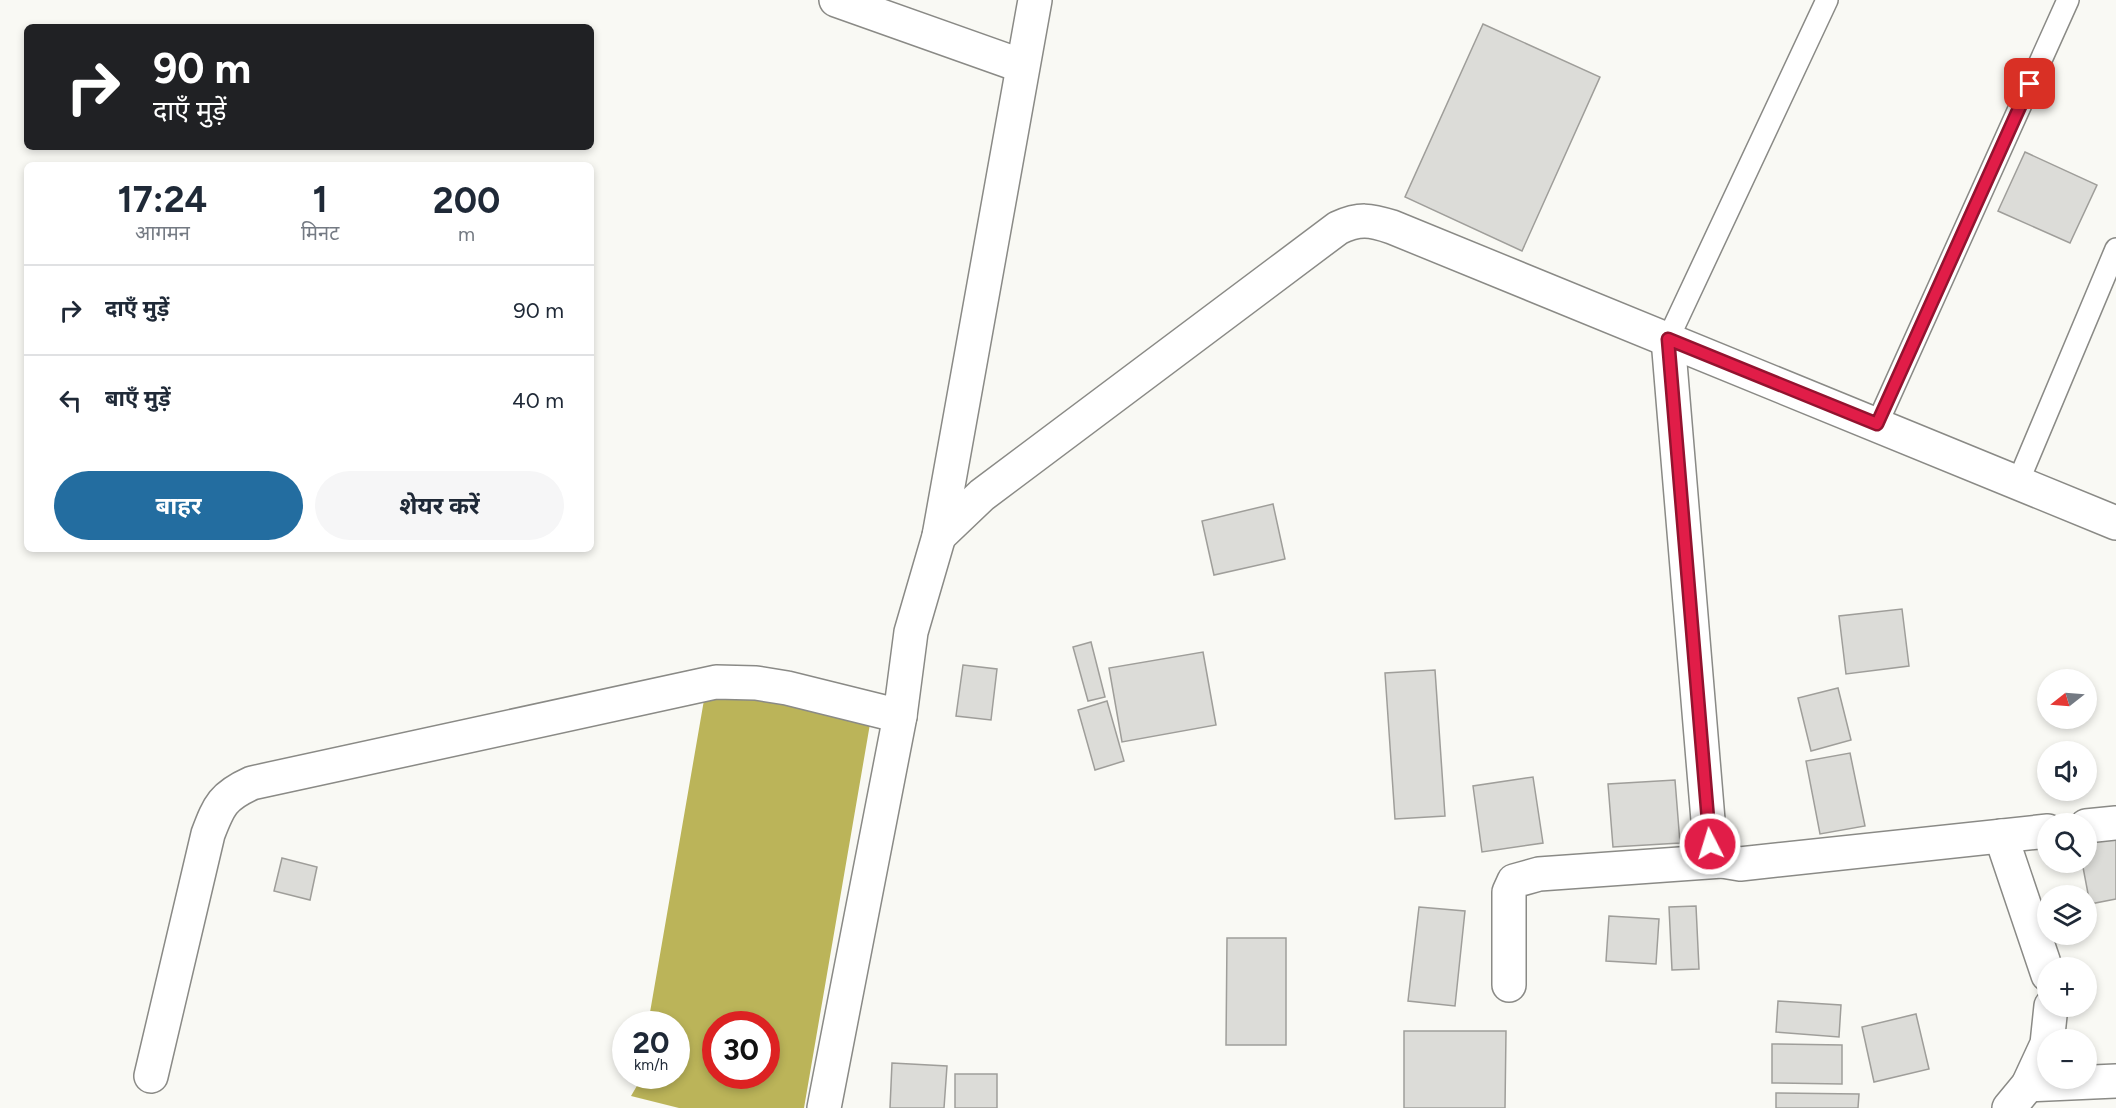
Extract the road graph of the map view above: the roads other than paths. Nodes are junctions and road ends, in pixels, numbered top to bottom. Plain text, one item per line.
1 (836, 0) edge
2 (1035, 0) edge
3 (1827, 0) edge
4 (2068, 0) edge
5 (1022, 66) junction
6 (2116, 249) edge
7 (1668, 339) junction
8 (1877, 424) junction
9 (2018, 482) junction
10 (2116, 523) edge
11 (939, 536) junction
12 (900, 716) junction
13 (2116, 823) edge
14 (2097, 825) edge
15 (2037, 832) edge
16 (2001, 836) junction
17 (1722, 861) junction
18 (2042, 957) edge
19 (1509, 985) dead end
20 (2049, 1017) edge
21 (151, 1076) dead end
22 (2116, 1081) edge
23 (2018, 1096) edge
24 (824, 1108) edge

1 - 5 street
2 - 5 street
3 - 7 lane
4 - 8 lane
5 - 11 street
6 - 9 lane
7 - 8 street
7 - 11 street
7 - 17 street
8 - 9 street
9 - 10 street
11 - 12 street
12 - 21 street
12 - 24 street
13 - 14 street
15 - 16 street
16 - 17 street
16 - 18 street
17 - 19 street
20 - 23 street
22 - 23 street

